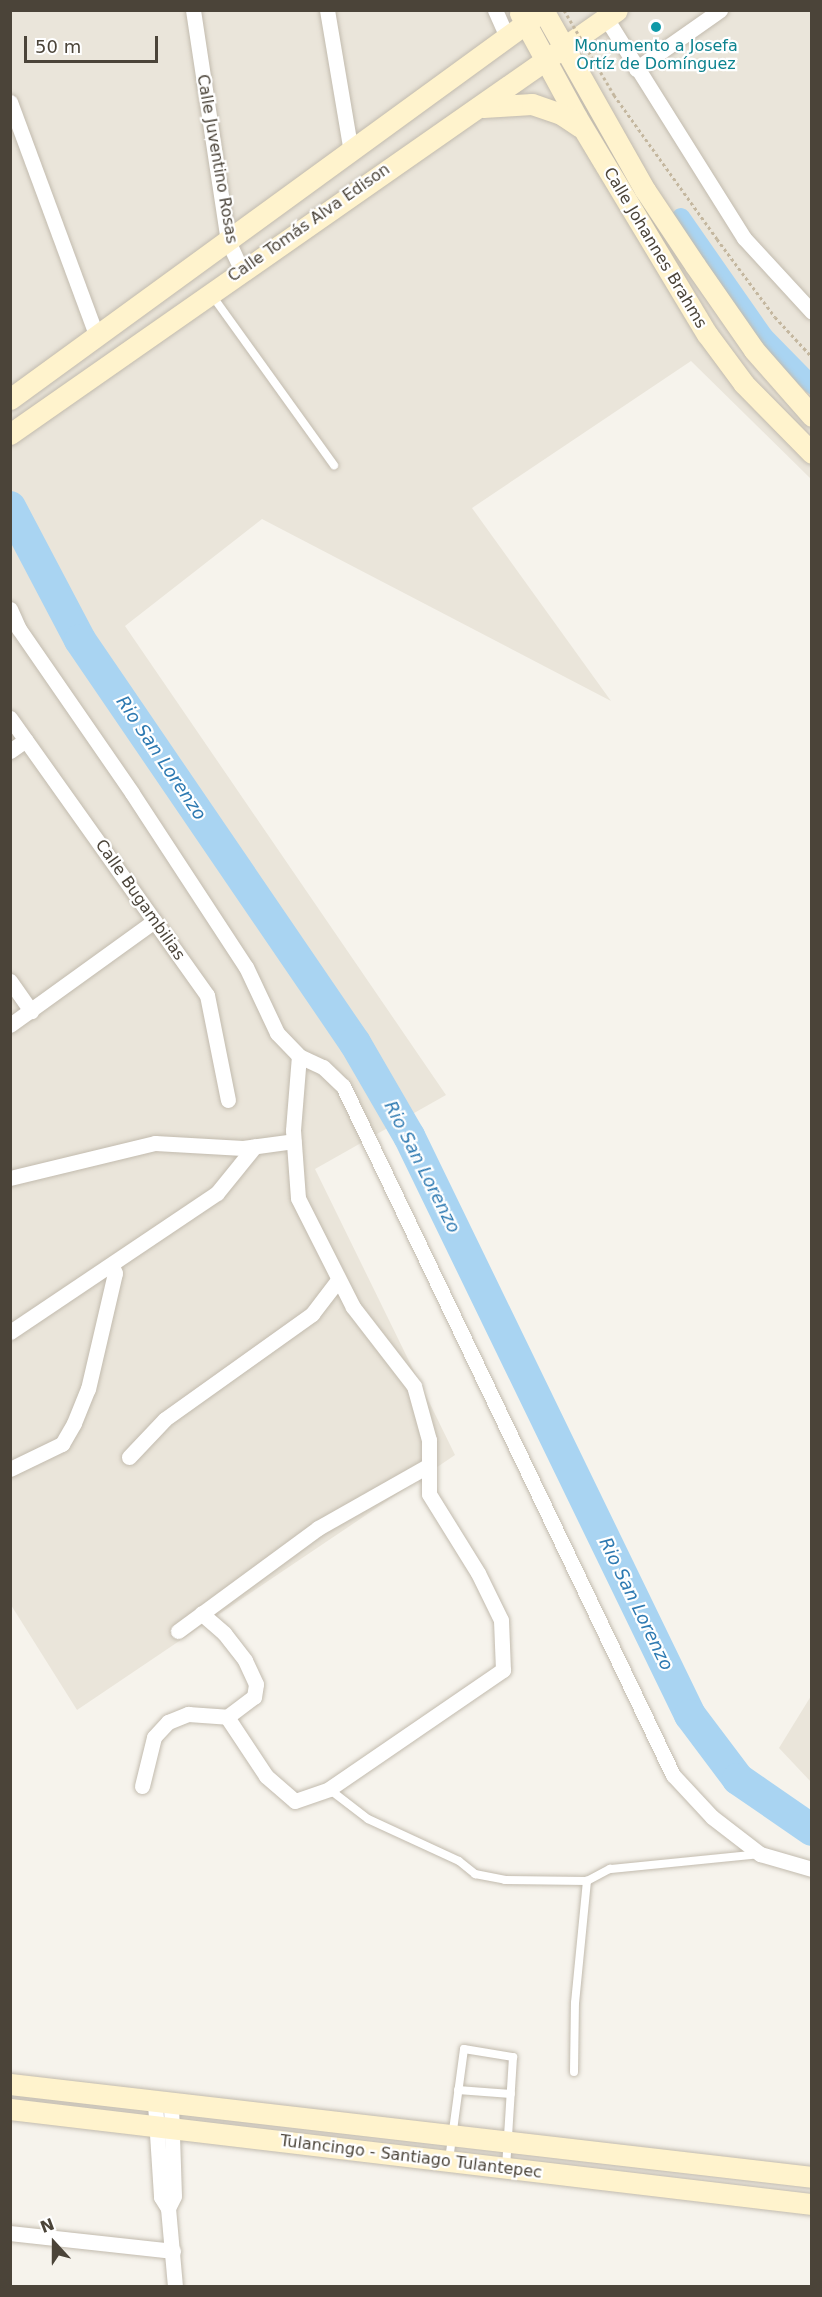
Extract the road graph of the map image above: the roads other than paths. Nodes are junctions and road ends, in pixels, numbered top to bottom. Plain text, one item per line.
1 (193, 10) edge
2 (327, 10) edge
3 (495, 10) edge
4 (720, 10) edge
5 (535, 13) edge
6 (612, 14) edge
7 (507, 37) junction
8 (562, 48) junction
9 (544, 61) junction
10 (636, 69) junction
11 (10, 102) edge
12 (471, 112) junction
13 (586, 132) junction
14 (351, 152) junction
15 (228, 241) junction
16 (242, 269) junction
17 (210, 292) junction
18 (812, 312) edge
19 (97, 337) junction
20 (10, 399) edge
21 (812, 416) edge
22 (12, 433) edge
23 (812, 453) edge
24 (334, 465) dead end
25 (10, 609) edge
26 (10, 718) edge
27 (26, 740) junction
28 (10, 751) edge
29 (154, 921) junction
30 (10, 981) edge
31 (31, 1011) junction
32 (10, 1025) edge
33 (299, 1056) junction
34 (228, 1100) dead end
35 (294, 1141) junction
36 (255, 1146) junction
37 (10, 1178) edge
38 (112, 1266) junction
39 (338, 1280) junction
40 (10, 1332) edge
41 (129, 1457) dead end
42 (426, 1467) junction
43 (10, 1469) edge
44 (201, 1613) junction
45 (178, 1631) dead end
46 (227, 1717) junction
47 (142, 1786) dead end
48 (329, 1789) junction
49 (760, 1854) junction
50 (812, 1869) edge
51 (587, 1881) junction
52 (574, 2072) dead end
53 (10, 2084) edge
54 (458, 2090) junction
55 (512, 2094) junction
56 (163, 2104) junction
57 (10, 2109) edge
58 (164, 2127) junction
59 (451, 2137) junction
60 (508, 2143) junction
61 (449, 2161) junction
62 (506, 2169) junction
63 (812, 2177) edge
64 (812, 2204) edge
65 (10, 2233) edge
66 (173, 2251) junction
67 (175, 2286) edge

1 - 15 street, Calle Juventino Rosas
2 - 14 street
3 - 7 street
4 - 10 street
5 - 7 main road, Calle Tomás Alva Edison
5 - 8 main road, Calle Johannes Brahms
5 - 9 main road, Calle Johannes Brahms
6 - 8 main road, Calle Tomás Alva Edison
6 - 10 street
7 - 14 main road, Calle Tomás Alva Edison
8 - 9 main road, Calle Tomás Alva Edison
8 - 21 main road, Calle Johannes Brahms
9 - 12 main road, Calle Tomás Alva Edison
9 - 13 main road, Calle Johannes Brahms
10 - 18 street
11 - 19 street
12 - 13 main road
12 - 16 main road, Calle Tomás Alva Edison
13 - 23 main road, Calle Johannes Brahms
14 - 15 main road, Calle Tomás Alva Edison
15 - 16 street, Calle Juventino Rosas
15 - 19 main road, Calle Tomás Alva Edison
16 - 17 main road, Calle Tomás Alva Edison
17 - 22 main road, Calle Tomás Alva Edison
17 - 24 lane
19 - 20 main road, Calle Tomás Alva Edison
25 - 33 street
26 - 27 street, Calle Bugambilias
27 - 28 street
27 - 29 street, Calle Bugambilias
29 - 31 street
29 - 34 street, Calle Bugambilias
30 - 31 street
31 - 32 street
33 - 35 street
33 - 49 street
35 - 36 street
35 - 39 street
36 - 37 street
36 - 38 street
38 - 40 street
38 - 43 street
39 - 41 street
39 - 42 street
42 - 44 street
42 - 48 street
44 - 45 street
44 - 46 street
46 - 47 street
46 - 48 street
48 - 51 lane
49 - 50 street
49 - 51 lane
51 - 52 lane
53 - 56 main road, Tulancingo - Santiago Tulantepec
54 - 55 lane
54 - 55 lane
54 - 59 lane
55 - 60 lane
56 - 58 street
56 - 59 main road, Tulancingo - Santiago Tulantepec
57 - 58 main road, Tulancingo - Santiago Tulantepec
58 - 61 main road, Tulancingo - Santiago Tulantepec
58 - 66 street
59 - 60 main road, Tulancingo - Santiago Tulantepec
59 - 61 lane
60 - 62 lane
60 - 63 main road, Tulancingo - Santiago Tulantepec
61 - 62 main road, Tulancingo - Santiago Tulantepec
62 - 64 main road, Tulancingo - Santiago Tulantepec
65 - 66 street
66 - 67 street

